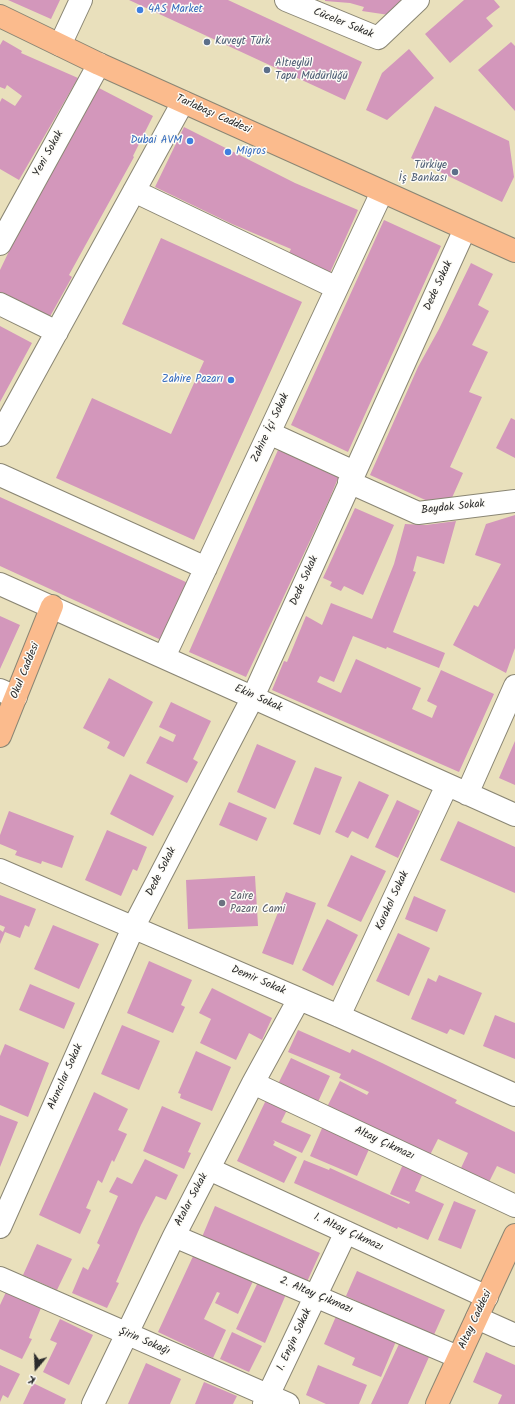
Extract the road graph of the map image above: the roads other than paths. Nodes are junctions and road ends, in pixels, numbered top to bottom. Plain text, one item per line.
1 (81, 0) edge
2 (286, 0) edge
3 (418, 0) edge
4 (0, 16) edge
5 (60, 45) junction
6 (99, 64) junction
7 (183, 102) junction
8 (134, 191) junction
9 (382, 192) junction
10 (465, 229) junction
11 (0, 244) edge
12 (515, 251) edge
13 (337, 288) junction
14 (0, 304) edge
15 (57, 332) junction
16 (269, 433) junction
17 (0, 435) edge
18 (0, 475) edge
19 (352, 477) junction
20 (515, 501) edge
21 (206, 568) junction
22 (0, 584) edge
23 (52, 606) junction
24 (164, 657) junction
25 (515, 686) edge
26 (8, 693) edge
27 (253, 697) junction
28 (0, 736) edge
29 (447, 785) junction
30 (467, 794) junction
31 (515, 815) edge
32 (0, 870) edge
33 (133, 928) junction
34 (299, 999) junction
35 (339, 1016) junction
36 (253, 1083) junction
37 (515, 1095) edge
38 (209, 1169) junction
39 (515, 1206) edge
40 (0, 1227) edge
41 (346, 1232) junction
42 (515, 1235) edge
43 (174, 1236) junction
44 (0, 1278) edge
45 (316, 1296) junction
46 (487, 1297) junction
47 (477, 1318) junction
48 (126, 1334) junction
49 (515, 1335) edge
50 (458, 1358) junction
51 (274, 1401) edge
52 (93, 1404) edge
53 (437, 1404) edge

1 - 5 street
2 - 3 street, Cüceler Sokak
4 - 5 main road, Tarlabaşı Caddesi
5 - 6 main road, Tarlabaşı Caddesi
6 - 7 main road, Tarlabaşı Caddesi
6 - 11 street, Yeni Sokak
7 - 8 street
7 - 9 main road, Tarlabaşı Caddesi
8 - 13 street
8 - 15 street
9 - 10 main road, Tarlabaşı Caddesi
9 - 13 street, Zahire İçi Sokak
10 - 12 main road, Tarlabaşı Caddesi
10 - 19 street, Dede Sokak
13 - 16 street, Zahire İçi Sokak
14 - 15 street
15 - 17 street
16 - 19 street, Baydak Sokak
16 - 21 street, Zahire İçi Sokak
18 - 21 street
19 - 20 street, Baydak Sokak
19 - 27 street, Dede Sokak
21 - 24 street, Zahire İçi Sokak
22 - 23 street, Ekin Sokak
23 - 24 street, Ekin Sokak
23 - 26 main road, Okul Caddesi
24 - 27 street, Ekin Sokak
25 - 30 street
26 - 28 main road, Okul Caddesi
27 - 29 street, Ekin Sokak
27 - 33 street, Dede Sokak
29 - 30 street, Ekin Sokak
29 - 35 street, Karakol Sokak
30 - 31 street, Ekin Sokak
32 - 33 street, Demir Sokak
33 - 34 street, Demir Sokak
33 - 40 street, Akıncılar Sokak
34 - 35 street, Demir Sokak
34 - 36 street, Atalar Sokak
35 - 37 street, Demir Sokak
36 - 38 street, Atalar Sokak
36 - 39 street, Altay Çıkmazı
38 - 41 street, 1. Altay Çıkmazı
38 - 43 street, Atalar Sokak
41 - 45 street, 1. Engin Sokak
41 - 46 street, 1. Altay Çıkmazı
42 - 46 main road, Altay Caddesi
43 - 45 street, 2. Altay Çıkmazı
43 - 48 street, Atalar Sokak
44 - 48 street, Şirin Sokağı
45 - 50 street, 2. Altay Çıkmazı
45 - 51 street, 1. Engin Sokak
46 - 47 main road, Altay Caddesi
47 - 49 street
47 - 50 main road, Altay Caddesi
48 - 51 street, Şirin Sokağı
48 - 52 street, Atalar Sokak
50 - 53 main road, Altay Caddesi

